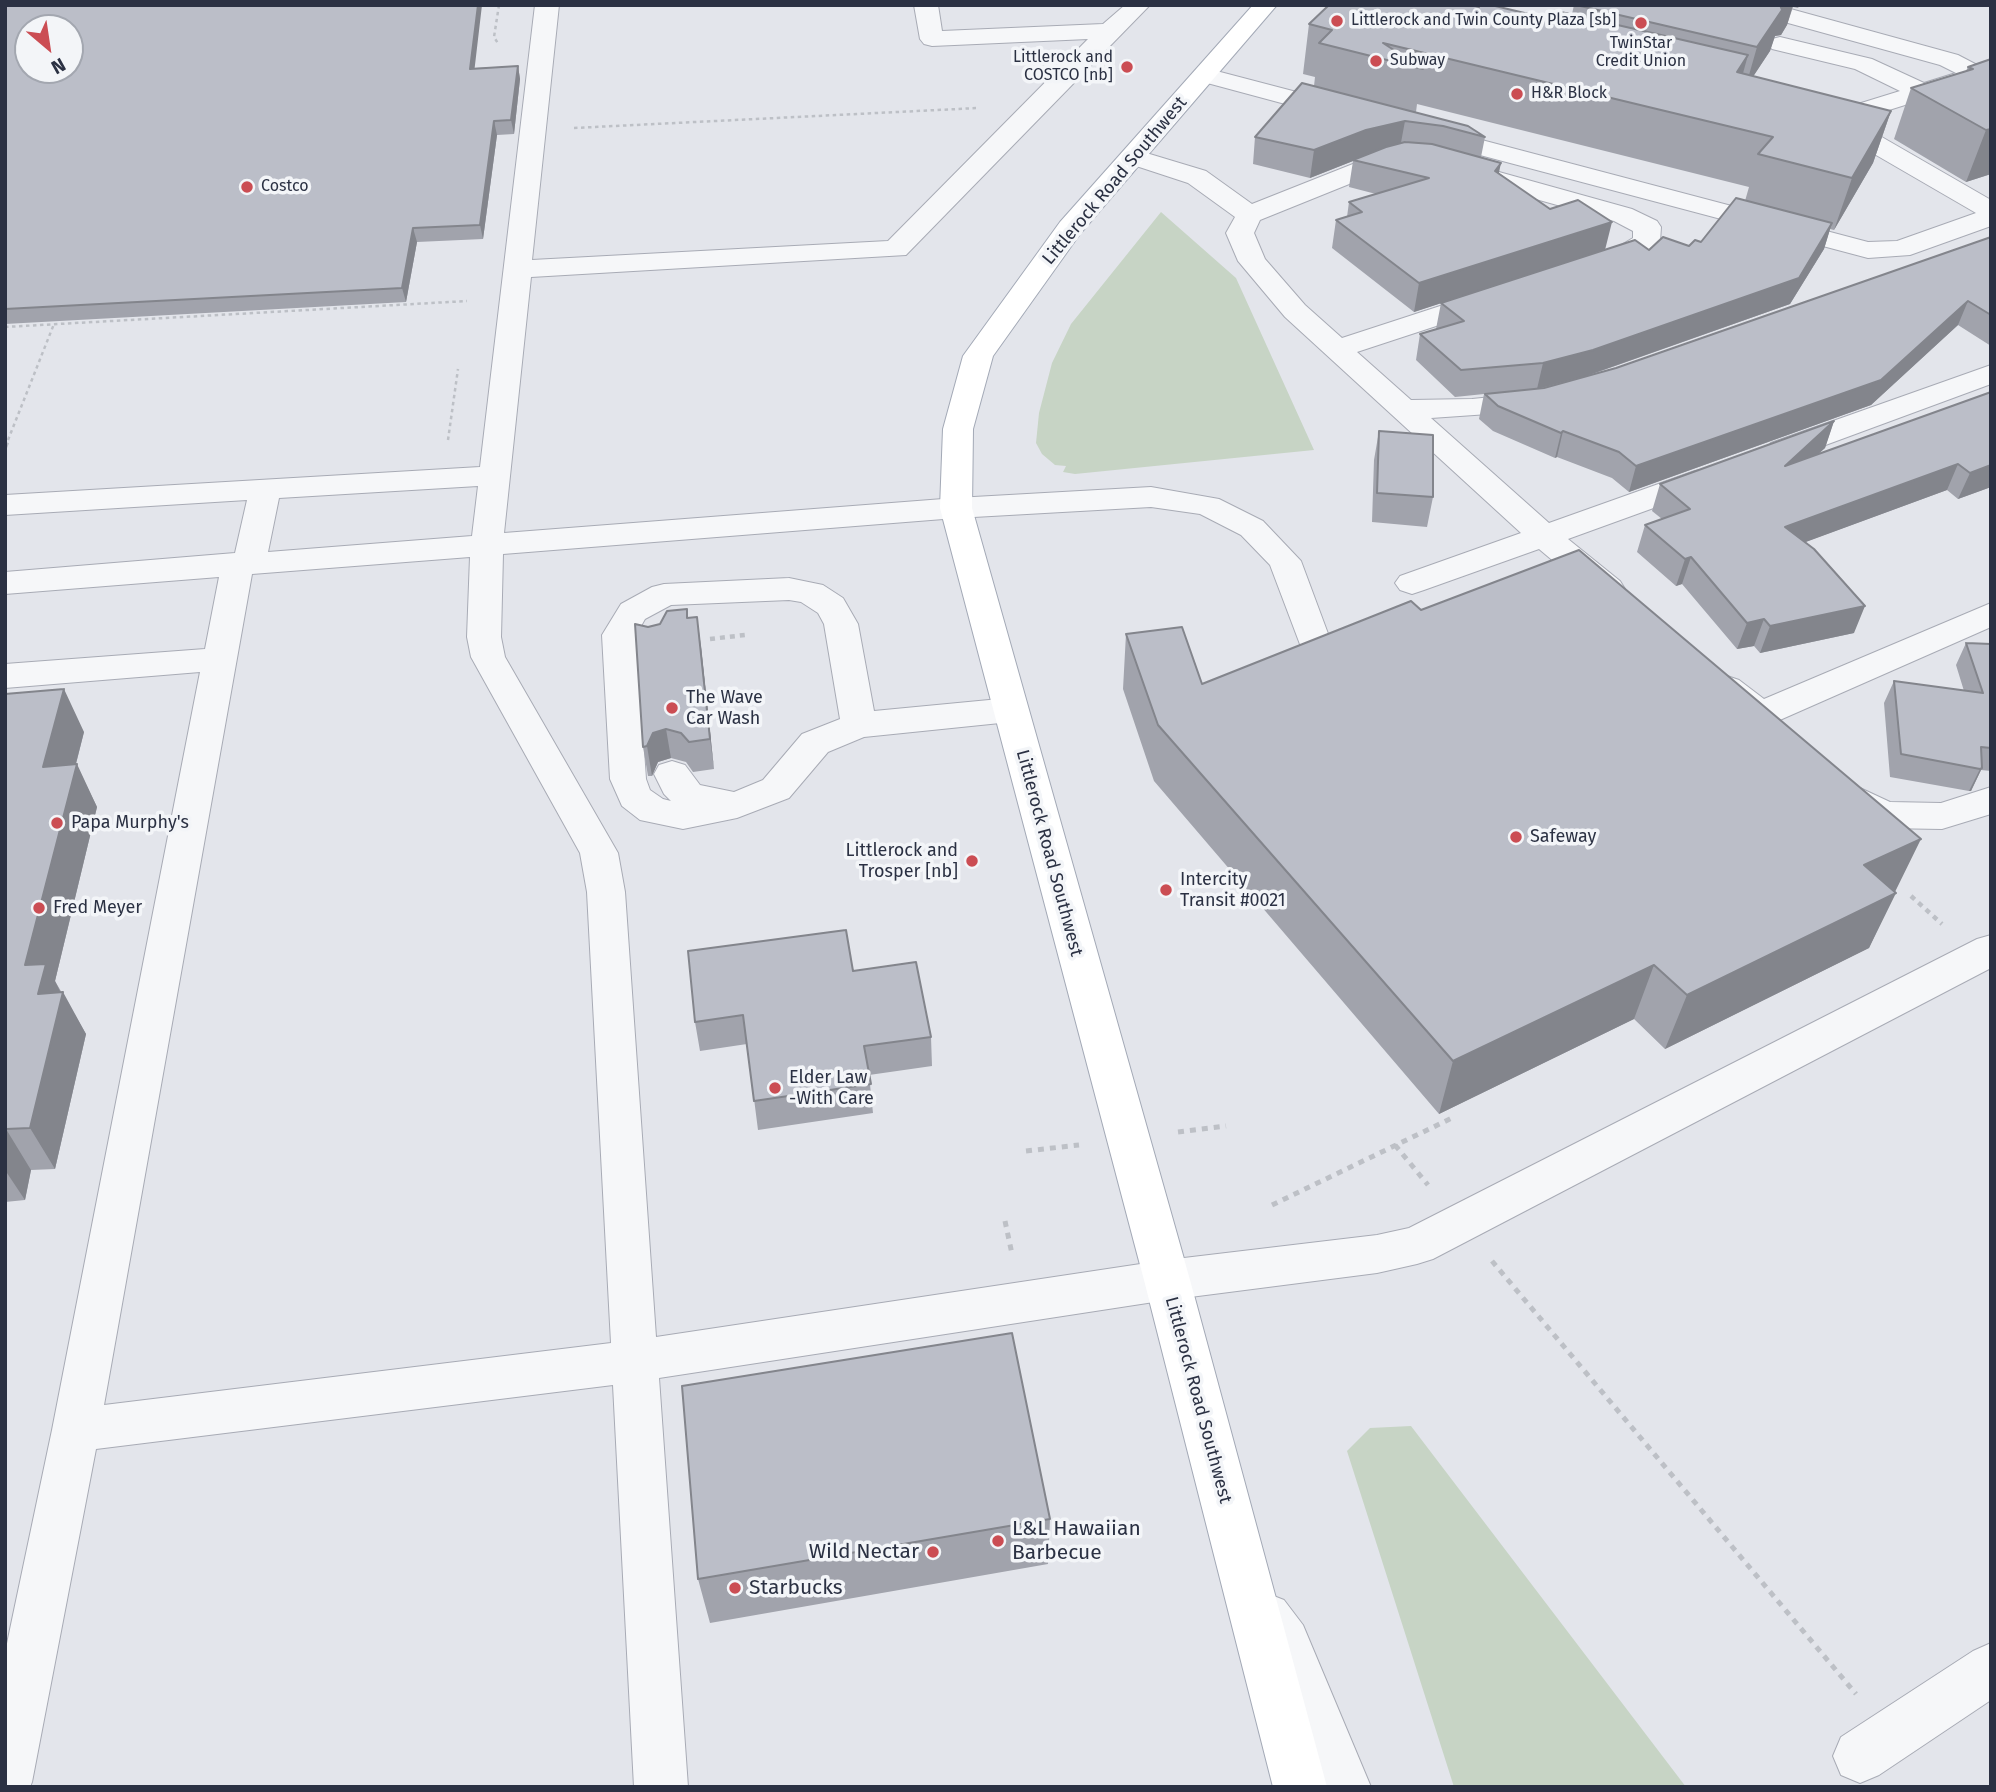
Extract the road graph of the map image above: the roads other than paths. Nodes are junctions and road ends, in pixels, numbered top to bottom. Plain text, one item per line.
1 (547, 5) edge
2 (926, 5) edge
3 (1139, 5) edge
4 (1266, 5) edge
5 (1749, 5) edge
6 (1109, 31) junction
7 (1780, 44) edge
8 (1984, 72) edge
9 (1205, 75) junction
10 (1922, 92) junction
11 (1793, 110) edge
12 (1361, 116) edge
13 (1833, 120) junction
14 (1413, 130) edge
15 (1133, 156) junction
16 (1991, 211) edge
17 (1248, 215) junction
18 (1991, 217) edge
19 (1991, 244) edge
20 (518, 270) junction
21 (1572, 273) edge
22 (1899, 277) edge
23 (1507, 294) edge
24 (1339, 348) junction
25 (1991, 373) edge
26 (1562, 395) edge
27 (1405, 409) junction
28 (494, 476) junction
29 (265, 490) junction
30 (5, 505) edge
31 (956, 508) junction
32 (1544, 536) junction
33 (487, 545) junction
34 (244, 563) junction
35 (5, 583) edge
36 (1412, 583) dead end
37 (654, 599) junction
38 (1630, 607) edge
39 (1991, 614) edge
40 (1312, 639) edge
41 (652, 643) edge
42 (218, 659) junction
43 (1706, 670) edge
44 (5, 676) edge
45 (1010, 710) junction
46 (1760, 714) junction
47 (859, 725) junction
48 (1784, 745) edge
49 (672, 774) dead end
50 (1818, 776) edge
51 (1991, 800) edge
52 (737, 805) junction
53 (1991, 950) edge
54 (1167, 1280) junction
55 (634, 1361) junction
56 (76, 1430) junction
57 (1249, 1595) junction
58 (1991, 1669) edge
59 (1875, 1745) road end
60 (5, 1782) edge
61 (660, 1787) edge
62 (1300, 1787) edge
63 (1344, 1787) edge

1 - 20 street
2 - 6 street
3 - 6 street
4 - 9 main road, Littlerock Road Southwest
5 - 8 street
6 - 20 street
7 - 10 street
8 - 10 street
9 - 12 street
9 - 15 main road, Littlerock Road Southwest
10 - 13 street
11 - 13 street
13 - 16 street
14 - 18 street
15 - 17 street
15 - 31 main road, Littlerock Road Southwest
17 - 21 street
17 - 24 street
19 - 22 street
20 - 28 street
23 - 24 street
24 - 27 street
25 - 32 street
26 - 27 street
27 - 32 street
28 - 29 street
28 - 33 street
29 - 30 street
29 - 34 street
31 - 33 street
31 - 40 street
31 - 45 main road, Littlerock Road Southwest
32 - 36 street
32 - 38 street
33 - 34 street
33 - 55 street
34 - 35 street
34 - 42 street
37 - 41 street
37 - 47 street
37 - 52 street
39 - 46 street
42 - 44 street
42 - 56 street
43 - 46 street
45 - 47 street
45 - 54 main road, Littlerock Road Southwest
46 - 48 street
47 - 52 street
49 - 52 street
50 - 51 street
53 - 54 street
54 - 55 street
54 - 57 main road, Littlerock Road Southwest
55 - 56 street
55 - 61 street
56 - 60 street
57 - 62 main road, Littlerock Road Southwest
57 - 63 street
58 - 59 street

